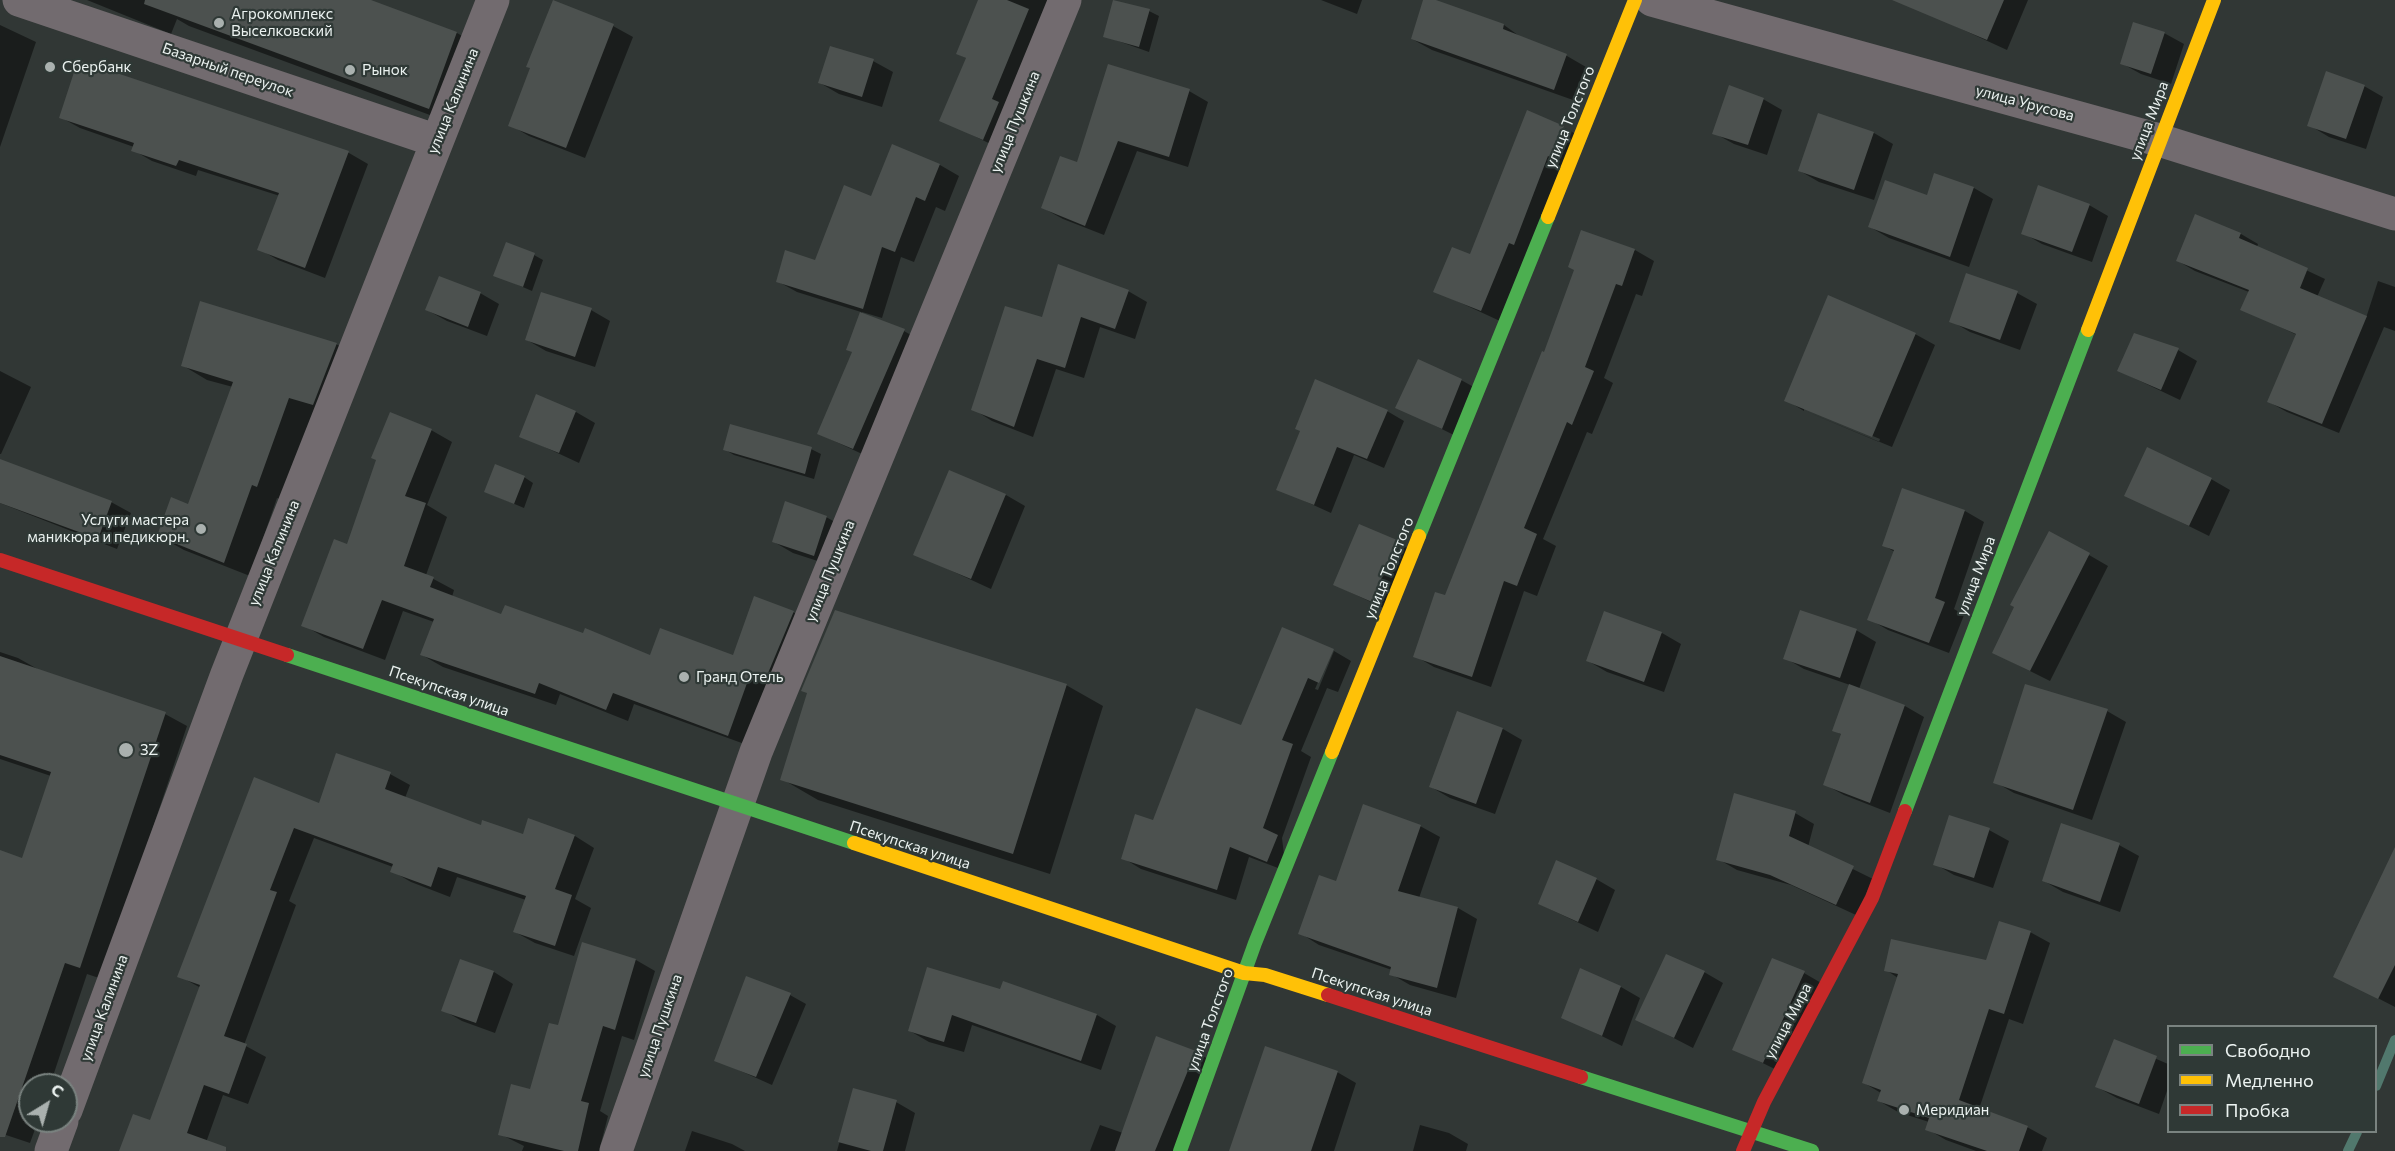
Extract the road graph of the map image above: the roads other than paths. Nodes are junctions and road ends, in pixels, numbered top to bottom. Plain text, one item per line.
1 (19, 0) edge
2 (493, 0) edge
3 (1065, 0) edge
4 (1635, 0) edge
5 (1652, 0) edge
6 (2214, 0) edge
7 (2159, 140) junction
8 (437, 141) junction
9 (2395, 214) edge
10 (0, 560) edge
11 (241, 638) junction
12 (737, 806) junction
13 (1244, 973) junction
14 (78, 1078) edge
15 (1753, 1132) junction
16 (58, 1133) edge
17 (51, 1151) edge
18 (616, 1151) edge
19 (1180, 1151) edge
20 (1743, 1151) edge
21 (1812, 1151) edge

1 - 8 street, Базарный переулок
2 - 8 street, улица Калинина
3 - 12 street, улица Пушкина
4 - 13 street, улица Толстого
5 - 7 street, улица Урусова
6 - 7 street, улица Мира
7 - 9 street, улица Урусова
7 - 15 street, улица Мира
8 - 11 street, улица Калинина
10 - 11 street, Псекупская улица
11 - 12 street, Псекупская улица
11 - 14 street, улица Калинина
12 - 13 street, Псекупская улица
12 - 18 street, улица Пушкина
13 - 15 street, Псекупская улица
13 - 19 street, улица Толстого
15 - 20 street, улица Мира
15 - 21 street, Псекупская улица
16 - 17 street

